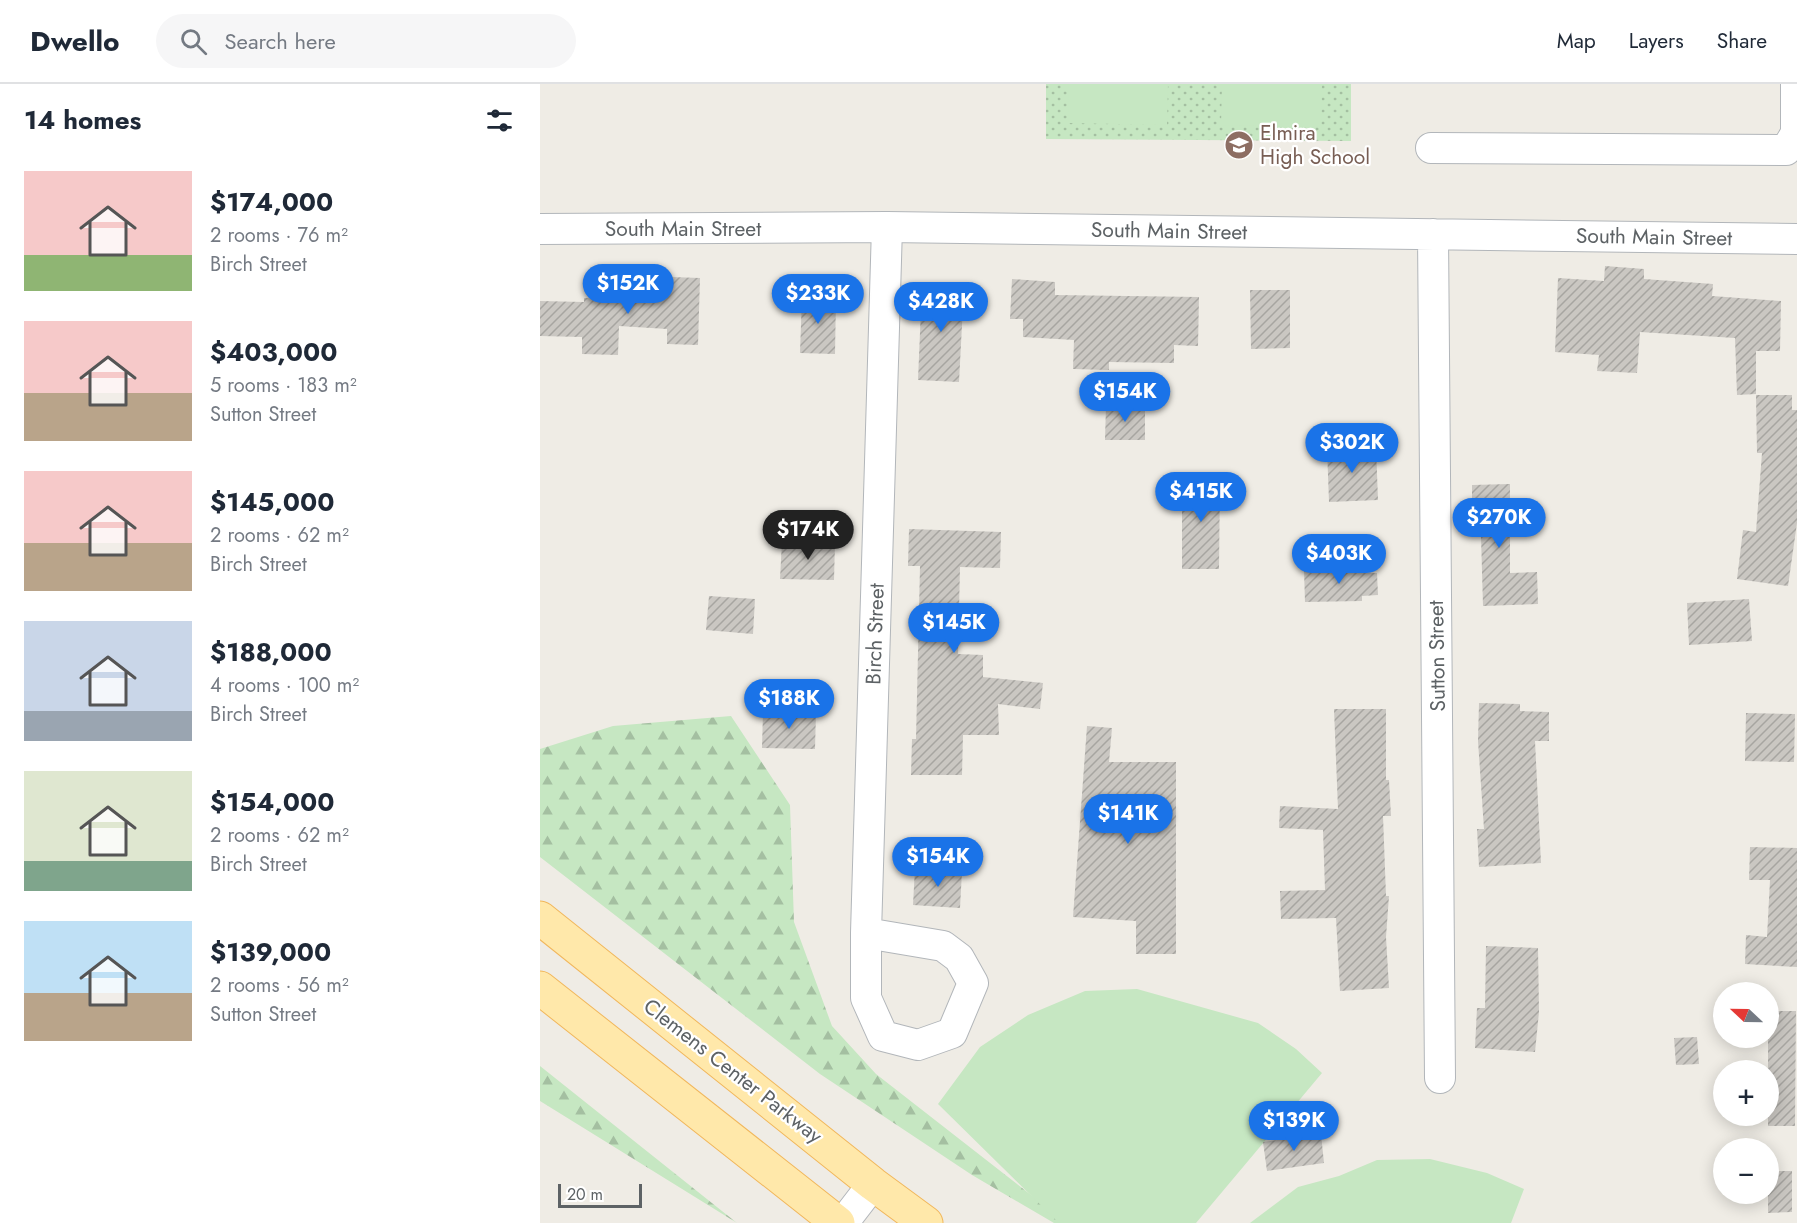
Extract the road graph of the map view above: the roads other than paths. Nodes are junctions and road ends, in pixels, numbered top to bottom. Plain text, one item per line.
1 (1796, 84) edge
2 (1431, 148) dead end
3 (887, 227) junction
4 (540, 230) edge
5 (1433, 234) junction
6 (1797, 239) edge
7 (540, 918) edge
8 (866, 933) dead end
9 (540, 988) edge
10 (1440, 1078) dead end
11 (873, 1184) junction
12 (838, 1223) edge
13 (843, 1223) edge
14 (926, 1223) edge

1 - 2 street
3 - 4 street, South Main Street
3 - 5 street, South Main Street
3 - 8 street, Birch Street
5 - 6 street, South Main Street
5 - 10 street, Sutton Street
7 - 11 main road, Clemens Center Parkway
9 - 12 main road
11 - 13 street
11 - 14 main road, Clemens Center Parkway

